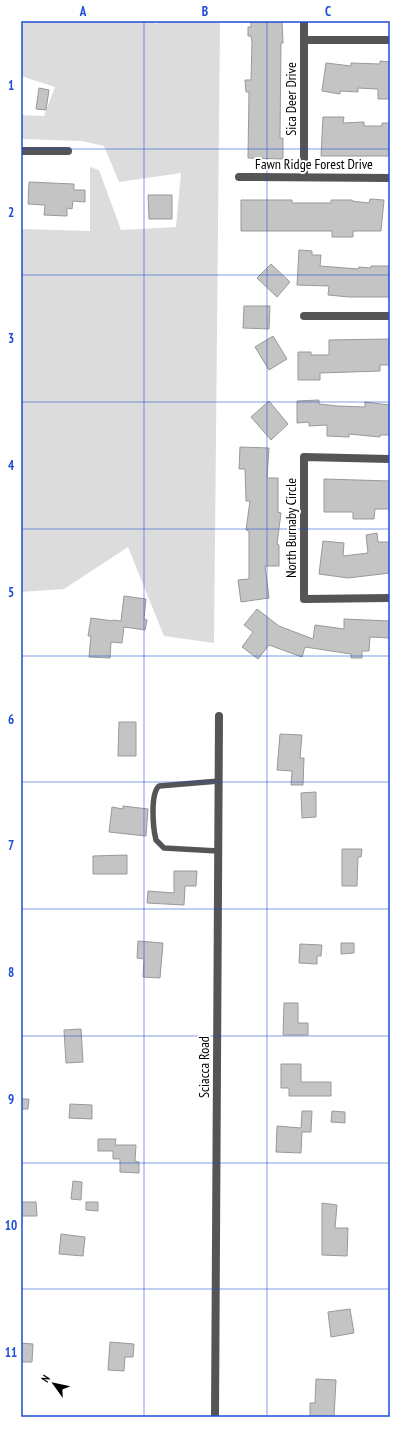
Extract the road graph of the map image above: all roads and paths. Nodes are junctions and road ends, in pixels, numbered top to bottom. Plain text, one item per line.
1 (304, 21) edge
2 (304, 40) junction
3 (390, 40) edge
4 (21, 151) edge
5 (68, 151) dead end
6 (239, 177) dead end
7 (304, 177) junction
8 (390, 178) edge
9 (304, 316) dead end
10 (390, 316) edge
11 (390, 458) edge
12 (390, 598) edge
13 (219, 716) dead end
14 (219, 782) junction
15 (218, 851) junction
16 (215, 1417) edge

1 - 2 street, Sica Deer Drive
2 - 3 street
2 - 7 street, Sica Deer Drive
4 - 5 street
6 - 7 street, Fawn Ridge Forest Drive
7 - 8 street, Fawn Ridge Forest Drive
9 - 10 street
11 - 12 street, North Burnaby Circle
13 - 14 street, Sciacca Road
14 - 15 street, Sciacca Road
14 - 15 lane
15 - 16 street, Sciacca Road

